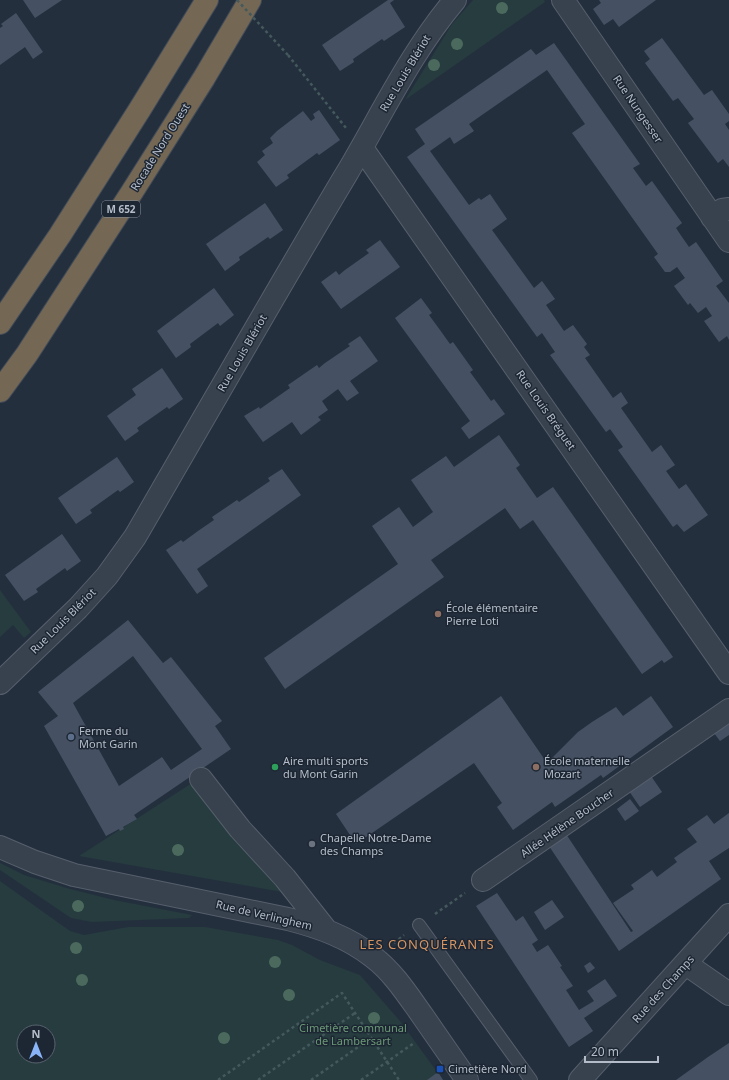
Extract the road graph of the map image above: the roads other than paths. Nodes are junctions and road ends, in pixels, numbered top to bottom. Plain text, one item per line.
1 (207, 0) edge
2 (250, 0) edge
3 (455, 0) edge
4 (563, 0) edge
5 (362, 148) junction
6 (721, 213) edge
7 (729, 241) edge
8 (0, 323) edge
9 (0, 391) edge
10 (729, 673) edge
11 (0, 683) edge
12 (729, 710) edge
13 (201, 779) dead end
14 (0, 847) edge
15 (484, 880) dead end
16 (729, 915) edge
17 (420, 925) dead end
18 (326, 930) junction
19 (686, 964) junction
20 (729, 994) edge
21 (467, 1080) edge
22 (531, 1080) edge
23 (580, 1080) edge

1 - 8 highway
2 - 9 highway, Rocade Nord Ouest / M 652
3 - 5 street, Rue Louis Blériot
4 - 6 street, Rue Nungesser
5 - 10 street, Rue Louis Bréguet
5 - 11 street, Rue Louis Blériot
6 - 7 street, Rue Nungesser
12 - 15 street, Allée Hélène Boucher
13 - 18 street
14 - 18 street, Rue de Verlinghem
16 - 19 street, Rue des Champs
17 - 22 lane
18 - 21 street, Rue de Verlinghem
19 - 20 street
19 - 23 street, Rue des Champs

